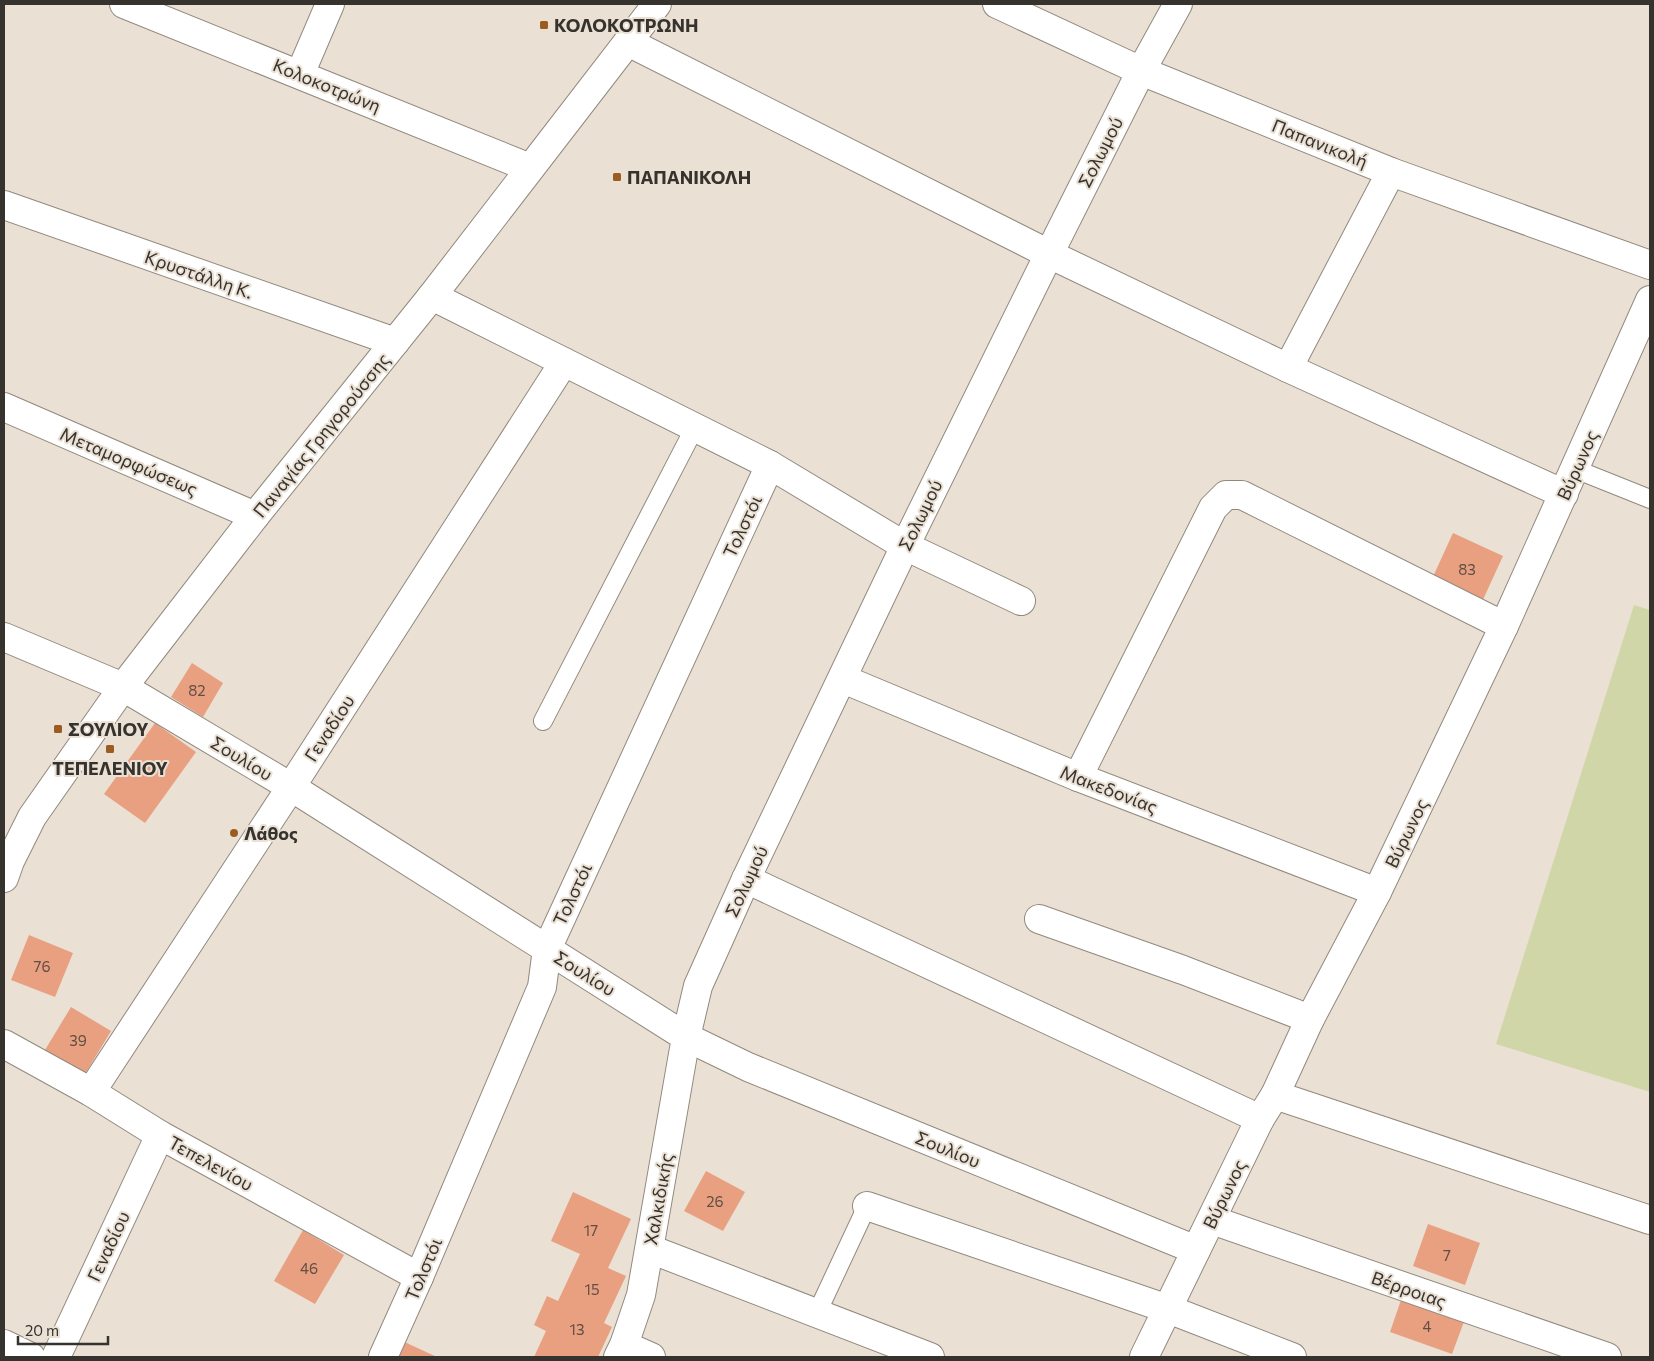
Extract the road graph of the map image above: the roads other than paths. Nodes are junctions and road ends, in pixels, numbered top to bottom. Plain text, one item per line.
1 (124, 4) edge
2 (330, 4) edge
3 (657, 4) edge
4 (997, 4) edge
5 (1178, 4) edge
6 (628, 42) junction
7 (1141, 71) junction
8 (300, 74) junction
9 (530, 168) junction
10 (1391, 172) junction
11 (4, 205) edge
12 (1049, 254) junction
13 (1650, 265) edge
14 (432, 296) junction
15 (1650, 300) edge
16 (395, 342) junction
17 (564, 362) junction
18 (1288, 368) junction
19 (4, 407) edge
20 (695, 428) junction
21 (770, 465) junction
22 (1575, 469) junction
23 (1564, 494) junction
24 (1650, 499) edge
25 (255, 516) junction
26 (905, 546) junction
27 (1021, 602) dead end
28 (1504, 626) junction
29 (4, 637) edge
30 (843, 679) junction
31 (123, 687) junction
32 (543, 721) dead end
33 (1078, 777) junction
34 (291, 787) junction
35 (6, 866) edge
36 (746, 879) junction
37 (1377, 892) junction
38 (1039, 919) dead end
39 (547, 949) junction
40 (1310, 1019) junction
41 (686, 1037) junction
42 (4, 1044) edge
43 (91, 1092) junction
44 (1276, 1096) junction
45 (1260, 1119) junction
46 (160, 1135) junction
47 (867, 1206) joint
48 (1212, 1220) junction
49 (1650, 1220) edge
50 (650, 1249) junction
51 (1196, 1250) junction
52 (419, 1278) junction
53 (1168, 1309) junction
54 (817, 1313) junction
55 (4, 1344) edge
56 (621, 1351) edge
57 (31, 1357) edge
58 (56, 1357) edge
59 (383, 1357) edge
60 (651, 1357) edge
61 (930, 1357) edge
62 (1144, 1357) edge
63 (1292, 1357) edge
64 (1607, 1357) edge

1 - 8 street, Κολοκοτρώνη
2 - 8 street
3 - 6 street, Παναγίας Γρηγορούσσης
4 - 7 street, Παπανικολή
5 - 7 street, Σολωμού
6 - 9 street, Παναγίας Γρηγορούσσης
6 - 12 street
7 - 10 street, Παπανικολή
7 - 12 street, Σολωμού
8 - 9 street, Κολοκοτρώνη
9 - 14 street, Παναγίας Γρηγορούσσης
10 - 13 street, Παπανικολή
10 - 18 street
11 - 16 street, Κρυστάλλη Κ.
12 - 18 street
12 - 26 street, Σολωμού
14 - 16 street, Παναγίας Γρηγορούσσης
14 - 17 street
15 - 22 street, Βύρωνος
16 - 25 street, Παναγίας Γρηγορούσσης
17 - 20 street
17 - 34 street, Γεναδίου
18 - 23 street
19 - 25 street, Μεταμορφώσεως
20 - 21 street
20 - 32 lane
21 - 26 street
21 - 39 street, Τολστόι
22 - 23 street, Βύρωνος
22 - 24 lane
23 - 28 street, Βύρωνος
25 - 31 street, Παναγίας Γρηγορούσσης
26 - 27 street
26 - 30 street, Σολωμού
28 - 33 street
28 - 37 street, Βύρωνος
29 - 31 street, Σουλίου
30 - 33 street, Μακεδονίας
30 - 36 street, Σολωμού
31 - 34 street, Σουλίου
31 - 35 street, Παναγίας Γρηγορούσσης
33 - 37 street, Μακεδονίας
34 - 39 street, Σουλίου
34 - 43 street, Γεναδίου
36 - 41 street, Σολωμού
36 - 45 street
37 - 40 street, Βύρωνος
38 - 40 street
39 - 41 street, Σουλίου
39 - 52 street, Τολστόι
40 - 44 street, Βύρωνος
41 - 50 street, Χαλκιδικής
41 - 51 street, Σουλίου
42 - 43 street, Τεπελενίου
43 - 46 street, Τεπελενίου
44 - 45 street, Βύρωνος
44 - 49 street
45 - 48 street, Βύρωνος
46 - 52 street, Τεπελενίου
46 - 58 street, Γεναδίου
47 - 53 street
47 - 54 lane
48 - 51 street, Βύρωνος
48 - 64 street, Βέρροιας
50 - 54 street
50 - 56 street, Χαλκιδικής
51 - 53 street, Βύρωνος
52 - 59 street, Τολστόι
53 - 62 street, Βύρωνος
53 - 63 street
54 - 61 street
55 - 57 street
56 - 60 street

